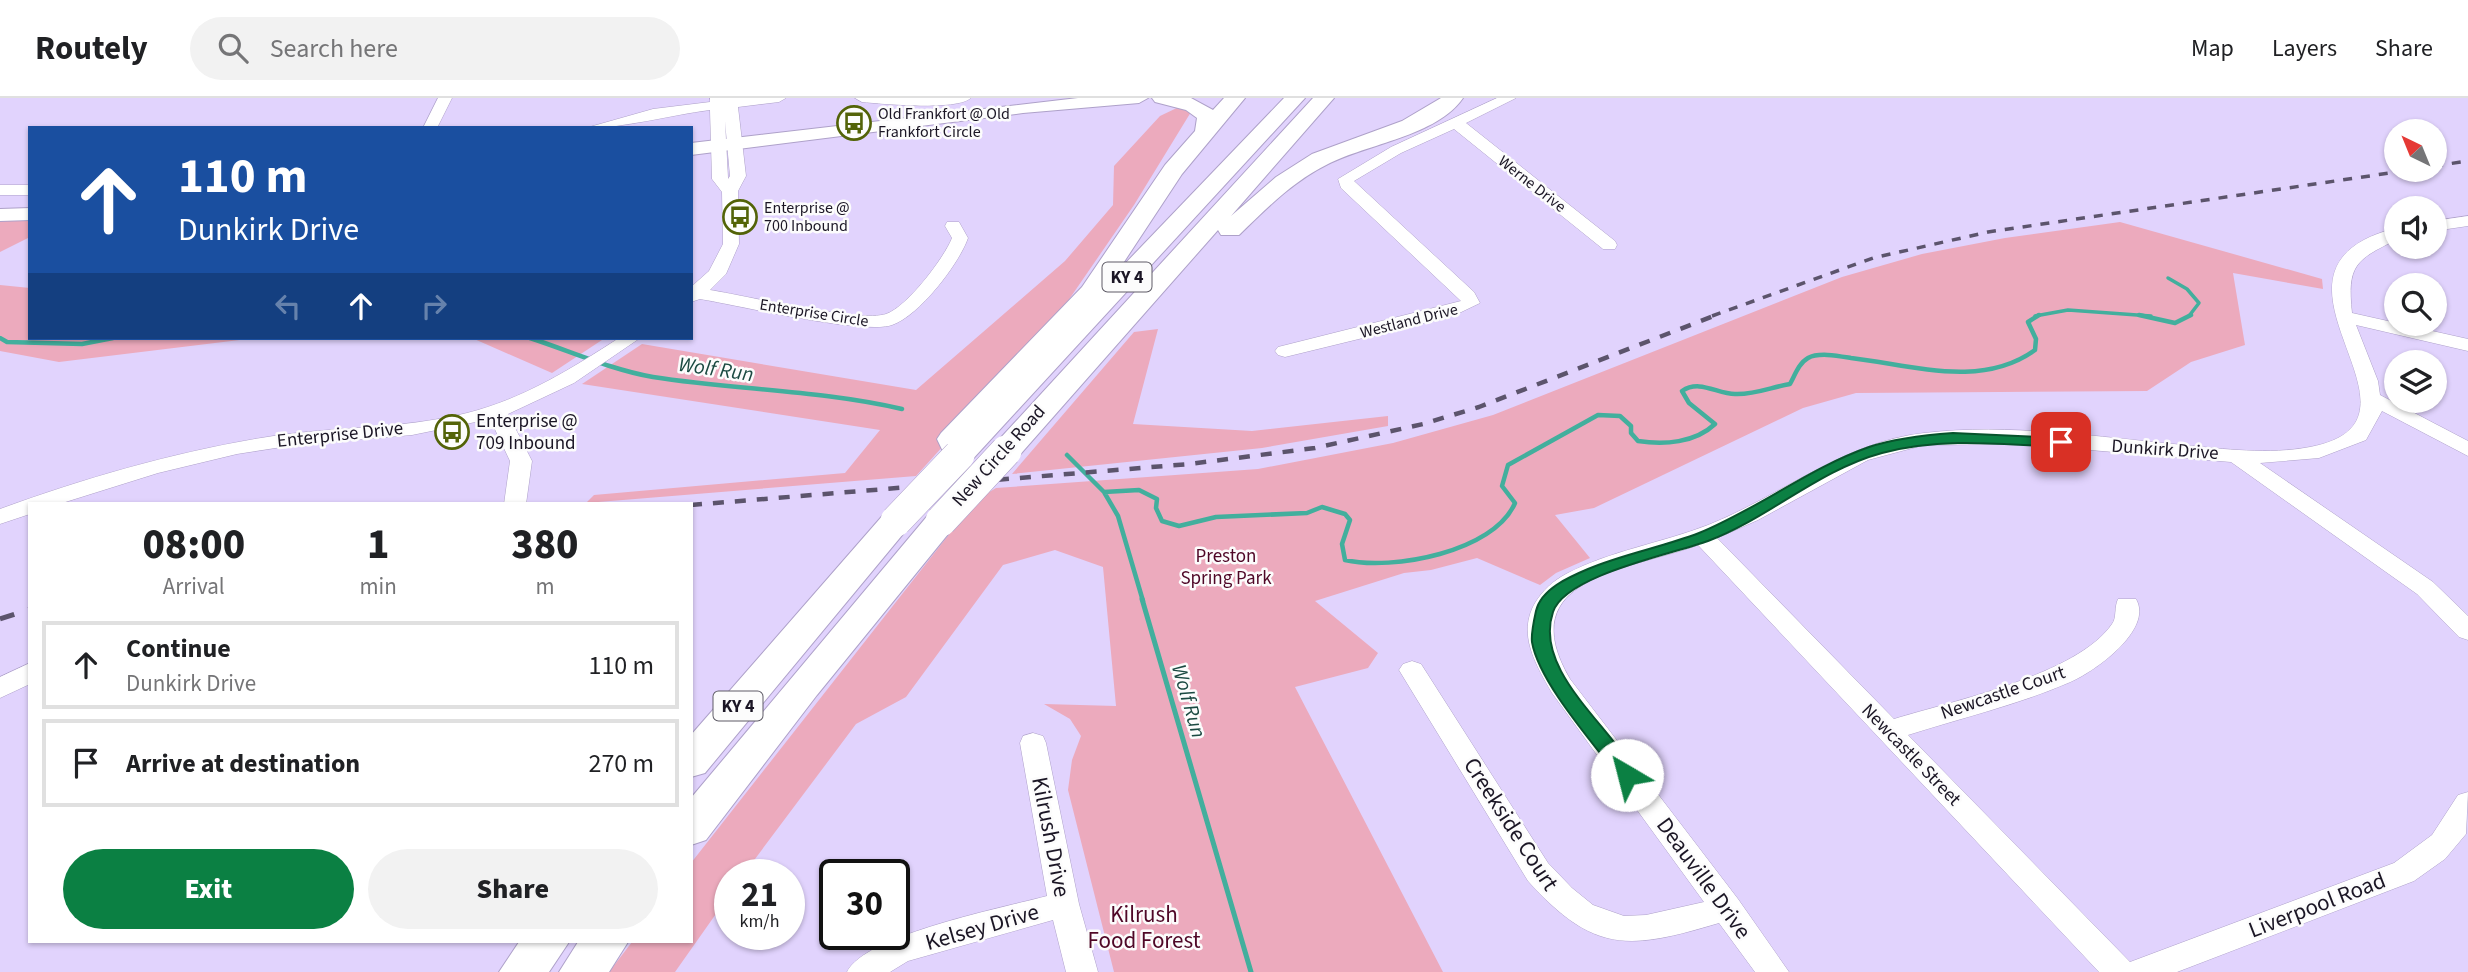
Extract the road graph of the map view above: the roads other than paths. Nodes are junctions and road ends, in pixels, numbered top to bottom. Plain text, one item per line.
1 (445, 98) edge
2 (779, 98) edge
3 (862, 98) edge
4 (964, 98) edge
5 (1139, 98) edge
6 (1161, 98) edge
7 (1235, 98) edge
8 (1295, 98) edge
9 (1324, 98) edge
10 (1453, 98) edge
11 (1509, 98) edge
12 (723, 101) edge
13 (1455, 122) junction
14 (431, 126) edge
15 (600, 126) edge
16 (1205, 130) junction
17 (726, 145) junction
18 (693, 149) edge
19 (0, 190) edge
20 (28, 190) edge
21 (28, 214) edge
22 (0, 215) edge
23 (953, 226) dead end
24 (2384, 238) edge
25 (1609, 245) dead end
26 (695, 295) edge
27 (1128, 312) junction
28 (2347, 317) junction
29 (628, 340) edge
30 (2468, 345) edge
31 (1285, 351) dead end
32 (2379, 401) junction
33 (496, 411) junction
34 (2468, 450) edge
35 (959, 455) junction
36 (2235, 455) junction
37 (43, 502) edge
38 (515, 502) edge
39 (28, 507) edge
40 (0, 517) edge
41 (1703, 537) junction
42 (1579, 578) joint
43 (2127, 605) dead end
44 (2468, 631) edge
45 (1412, 670) dead end
46 (28, 674) edge
47 (0, 689) edge
48 (1888, 731) junction
49 (1033, 743) dead end
50 (693, 760) edge
51 (2468, 803) edge
52 (693, 825) edge
53 (1064, 904) junction
54 (1727, 908) junction
55 (545, 943) edge
56 (604, 943) edge
57 (522, 972) edge
58 (582, 972) edge
59 (863, 972) edge
60 (1083, 972) edge
61 (1773, 972) edge
62 (2119, 972) edge
63 (2140, 972) edge

1 - 14 street
2 - 12 street
3 - 4 street
5 - 17 main road
6 - 16 highway
7 - 16 highway
8 - 35 highway, New Circle Road / KY 4
9 - 27 highway, New Circle Road / KY 4
10 - 27 highway
11 - 13 street
12 - 15 street
12 - 17 street
13 - 25 street, Werne Drive
13 - 31 street, Westland Drive
16 - 35 highway
17 - 18 main road
17 - 26 street
19 - 20 street
21 - 22 main road
23 - 26 street, Enterprise Circle
24 - 28 street
27 - 52 highway, New Circle Road / KY 4, bridge
28 - 30 street
28 - 32 street
29 - 33 street, Enterprise Drive
32 - 34 street
32 - 36 street, Dunkirk Drive
33 - 37 street, Enterprise Drive
33 - 38 street
35 - 50 highway, New Circle Road / KY 4, bridge
36 - 41 street, Dunkirk Drive
36 - 44 street
39 - 40 street
41 - 42 street, Dunkirk Drive
41 - 48 street, Newcastle Street
42 - 54 street, Deauville Drive
43 - 48 street, Newcastle Court
45 - 54 street, Creekside Court
46 - 47 street
48 - 62 street, Newcastle Street
49 - 53 street, Kilrush Drive
51 - 63 street, Liverpool Road
53 - 59 street, Kelsey Drive
53 - 60 street, Kilrush Drive
54 - 61 street, Deauville Drive
55 - 57 highway
56 - 58 highway

